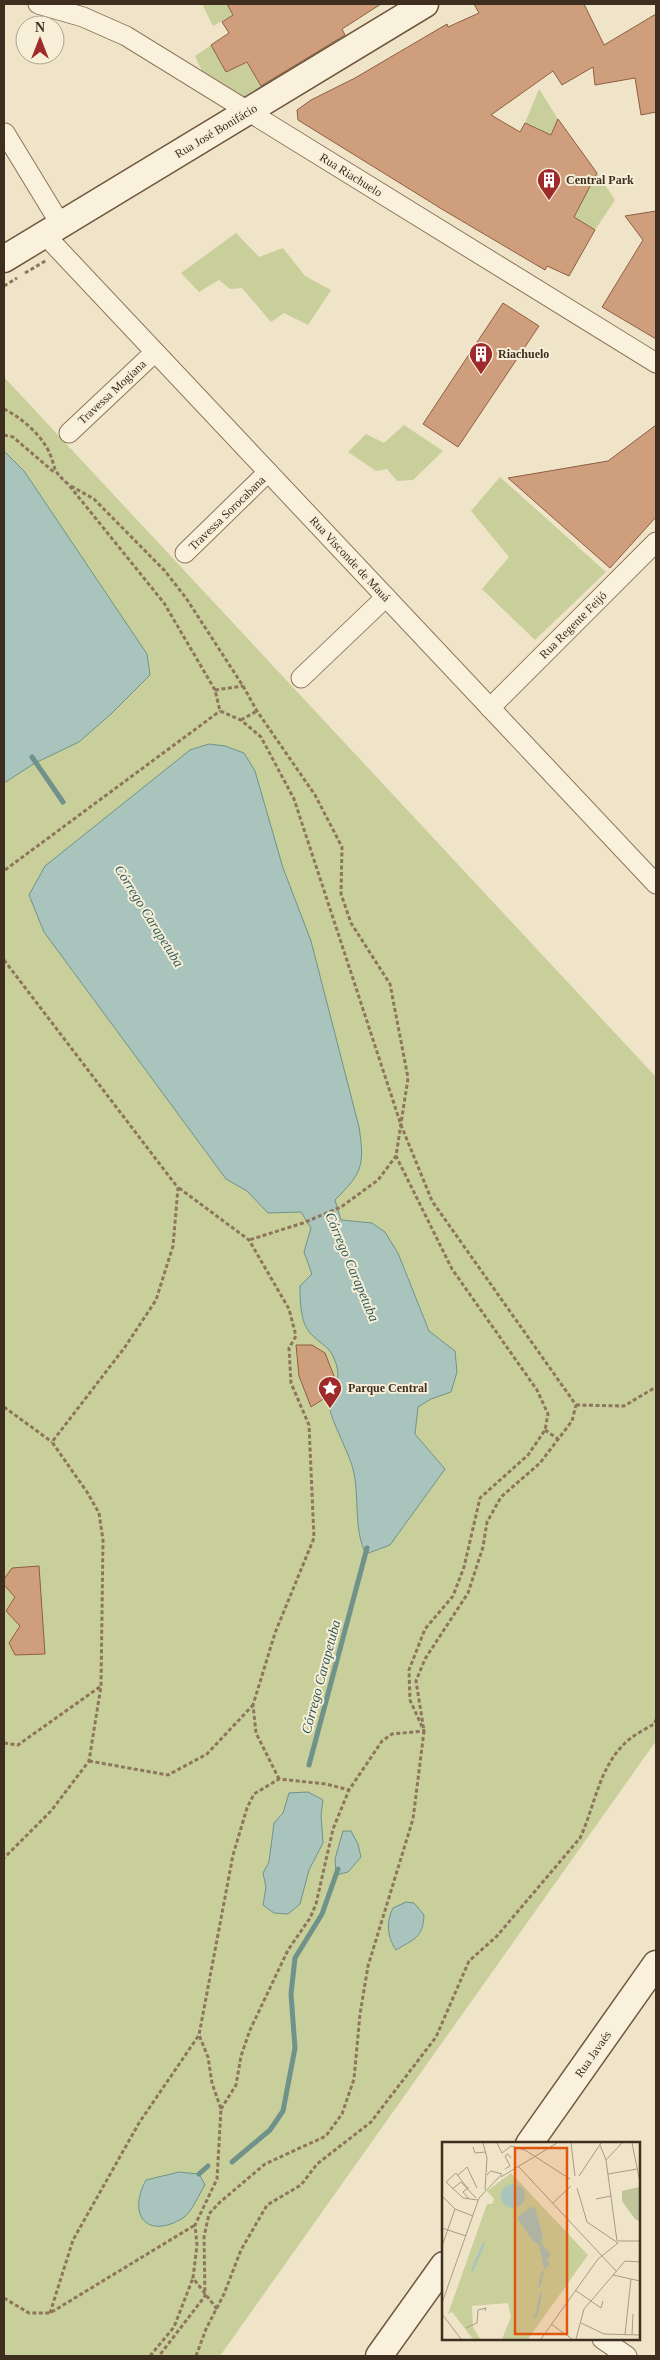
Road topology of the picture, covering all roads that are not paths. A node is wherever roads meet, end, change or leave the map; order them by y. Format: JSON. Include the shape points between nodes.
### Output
{"nodes":[{"id":1,"x":38,"y":4,"type":"edge"},
{"id":2,"x":425,"y":4,"type":"edge"},
{"id":3,"x":247,"y":112,"type":"junction"},
{"id":4,"x":5,"y":133,"type":"edge"},
{"id":5,"x":55,"y":237,"type":"junction"},
{"id":6,"x":5,"y":259,"type":"edge"},
{"id":7,"x":155,"y":352,"type":"junction"},
{"id":8,"x":656,"y":363,"type":"edge"},
{"id":9,"x":69,"y":433,"type":"dead end"},
{"id":10,"x":268,"y":472,"type":"junction"},
{"id":11,"x":656,"y":542,"type":"edge"},
{"id":12,"x":185,"y":553,"type":"dead end"},
{"id":13,"x":386,"y":597,"type":"junction"},
{"id":14,"x":301,"y":678,"type":"dead end"},
{"id":15,"x":490,"y":708,"type":"junction"},
{"id":16,"x":656,"y":884,"type":"edge"},
{"id":17,"x":656,"y":1964,"type":"edge"},
{"id":18,"x":530,"y":2142,"type":"edge"},
{"id":19,"x":442,"y":2268,"type":"edge"},
{"id":20,"x":603,"y":2340,"type":"edge"},
{"id":21,"x":379,"y":2356,"type":"edge"},
{"id":22,"x":627,"y":2356,"type":"edge"}],
"edges":[{"from":1,"to":3,"type":"street","name":"Rua Riachuelo","via":[[83,17],[126,36]]},
{"from":2,"to":3,"type":"street","name":"Rua José Bonifácio"},
{"from":3,"to":5,"type":"street","name":"Rua José Bonifácio"},
{"from":3,"to":8,"type":"street","name":"Rua Riachuelo"},
{"from":4,"to":5,"type":"street","name":"Rua Visconde de Mauá"},
{"from":5,"to":6,"type":"street","name":"Rua José Bonifácio"},
{"from":5,"to":7,"type":"street","name":"Rua Visconde de Mauá"},
{"from":7,"to":9,"type":"street","name":"Travessa Mogiana"},
{"from":7,"to":10,"type":"street","name":"Rua Visconde de Mauá"},
{"from":10,"to":12,"type":"street","name":"Travessa Sorocabana"},
{"from":10,"to":13,"type":"street","name":"Rua Visconde de Mauá"},
{"from":11,"to":15,"type":"street","name":"Rua Regente Feijó"},
{"from":13,"to":14,"type":"street"},
{"from":13,"to":15,"type":"street","name":"Rua Visconde de Mauá"},
{"from":15,"to":16,"type":"street","name":"Rua Visconde de Mauá"},
{"from":17,"to":18,"type":"street","name":"Rua Javaés"},
{"from":19,"to":21,"type":"street"},
{"from":20,"to":22,"type":"street"}]}
